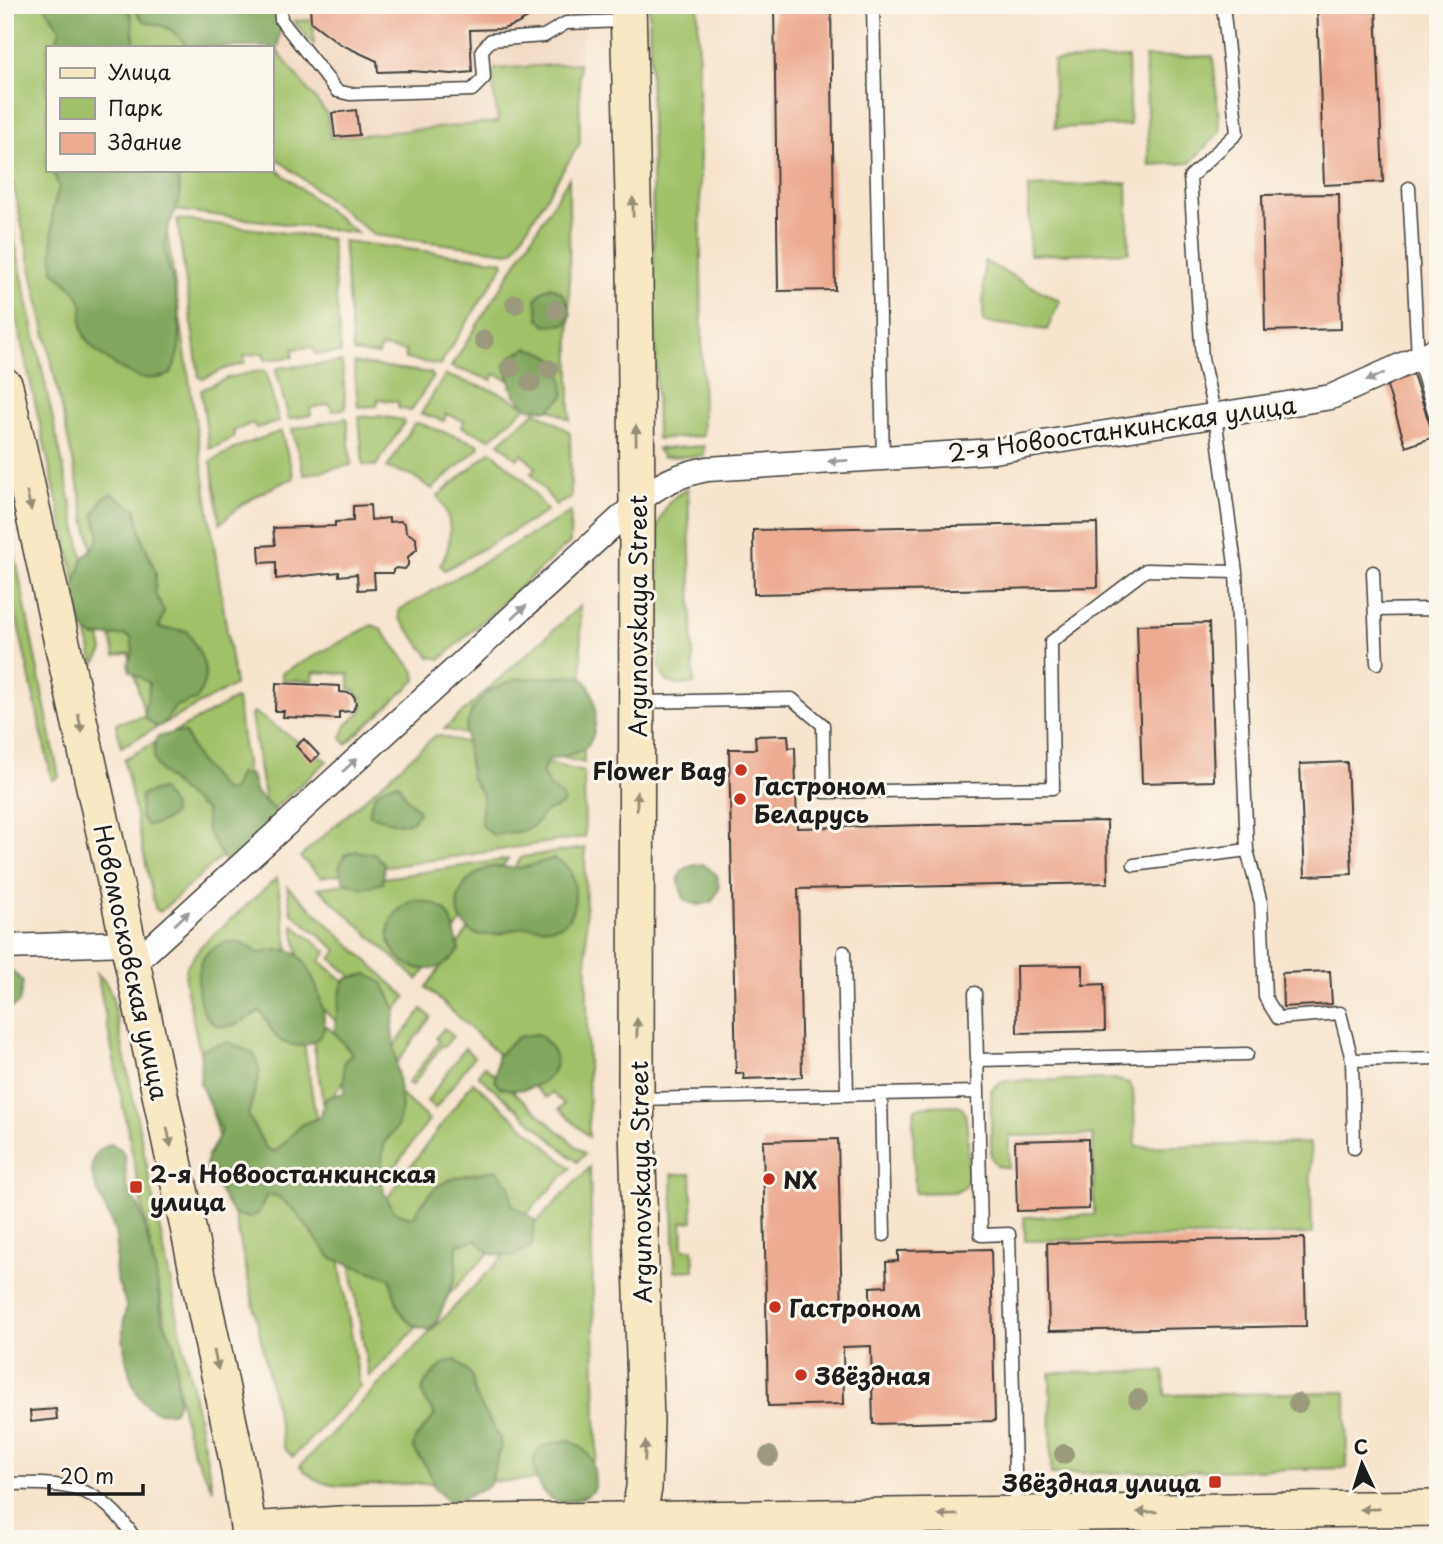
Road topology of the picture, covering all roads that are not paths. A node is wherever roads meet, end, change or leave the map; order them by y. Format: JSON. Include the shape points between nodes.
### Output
{"nodes":[{"id":1,"x":280,"y":5,"type":"edge"},
{"id":2,"x":873,"y":5,"type":"edge"},
{"id":3,"x":1223,"y":5,"type":"edge"},
{"id":4,"x":628,"y":13,"type":"edge"},
{"id":5,"x":1409,"y":188,"type":"dead end"},
{"id":6,"x":1428,"y":354,"type":"edge"},
{"id":7,"x":7,"y":406,"type":"edge"},
{"id":8,"x":1215,"y":416,"type":"junction"},
{"id":9,"x":1438,"y":425,"type":"edge"},
{"id":10,"x":883,"y":458,"type":"junction"},
{"id":11,"x":637,"y":503,"type":"junction"},
{"id":12,"x":1236,"y":572,"type":"junction"},
{"id":13,"x":1373,"y":572,"type":"dead end"},
{"id":14,"x":1374,"y":610,"type":"junction"},
{"id":15,"x":1438,"y":612,"type":"edge"},
{"id":16,"x":1377,"y":663,"type":"dead end"},
{"id":17,"x":637,"y":702,"type":"junction"},
{"id":18,"x":1247,"y":850,"type":"junction"},
{"id":19,"x":1134,"y":865,"type":"dead end"},
{"id":20,"x":5,"y":947,"type":"edge"},
{"id":21,"x":844,"y":952,"type":"dead end"},
{"id":22,"x":130,"y":954,"type":"junction"},
{"id":23,"x":975,"y":993,"type":"dead end"},
{"id":24,"x":1247,"y":1054,"type":"dead end"},
{"id":25,"x":1438,"y":1058,"type":"edge"},
{"id":26,"x":977,"y":1060,"type":"junction"},
{"id":27,"x":1352,"y":1060,"type":"junction"},
{"id":28,"x":978,"y":1092,"type":"junction"},
{"id":29,"x":881,"y":1094,"type":"junction"},
{"id":30,"x":847,"y":1095,"type":"junction"},
{"id":31,"x":636,"y":1099,"type":"junction"},
{"id":32,"x":1354,"y":1148,"type":"dead end"},
{"id":33,"x":884,"y":1235,"type":"dead end"},
{"id":34,"x":5,"y":1484,"type":"edge"},
{"id":35,"x":1438,"y":1508,"type":"edge"},
{"id":36,"x":1016,"y":1514,"type":"junction"},
{"id":37,"x":506,"y":1523,"type":"junction"},
{"id":38,"x":637,"y":1529,"type":"edge"},
{"id":39,"x":249,"y":1534,"type":"edge"},
{"id":40,"x":135,"y":1539,"type":"edge"},
{"id":41,"x":541,"y":1539,"type":"edge"}],
"edges":[{"from":1,"to":4,"type":"lane","via":[[281,20],[337,91],[350,94],[472,90],[484,78],[482,50],[491,40],[544,36],[566,23]]},
{"from":2,"to":10,"type":"lane"},
{"from":3,"to":8,"type":"lane","via":[[1237,133],[1190,177],[1202,359]]},
{"from":11,"to":4,"type":"main road","name":"Argunovskaya Street","one_way":true},
{"from":5,"to":6,"type":"lane"},
{"from":6,"to":8,"type":"street","name":"2-я Новоостанкинская улица","one_way":true,"via":[[1332,397]]},
{"from":6,"to":9,"type":"lane"},
{"from":7,"to":22,"type":"main road","name":"Новомосковская улица","one_way":true},
{"from":8,"to":10,"type":"street","name":"2-я Новоостанкинская улица","via":[[994,451]]},
{"from":8,"to":12,"type":"lane"},
{"from":10,"to":11,"type":"street","name":"2-я Новоостанкинская улица","one_way":true,"via":[[708,468],[680,474]]},
{"from":11,"to":17,"type":"main road","name":"Argunovskaya Street"},
{"from":22,"to":11,"type":"street","name":"2-я Новоостанкинская улица","one_way":true},
{"from":12,"to":17,"type":"lane","via":[[1146,570],[1051,642],[1053,788],[824,792],[823,725],[792,699]]},
{"from":12,"to":18,"type":"lane"},
{"from":13,"to":14,"type":"lane"},
{"from":14,"to":15,"type":"lane","via":[[1431,608]]},
{"from":14,"to":16,"type":"lane"},
{"from":31,"to":17,"type":"main road","name":"Argunovskaya Street","one_way":true},
{"from":18,"to":19,"type":"lane"},
{"from":18,"to":27,"type":"lane","via":[[1261,903],[1265,997],[1278,1018],[1340,1013]]},
{"from":20,"to":22,"type":"street"},
{"from":21,"to":30,"type":"lane"},
{"from":22,"to":39,"type":"main road","name":"Новомосковская улица","one_way":true},
{"from":23,"to":26,"type":"lane"},
{"from":24,"to":26,"type":"lane"},
{"from":25,"to":27,"type":"lane"},
{"from":26,"to":28,"type":"lane"},
{"from":27,"to":32,"type":"lane"},
{"from":28,"to":29,"type":"lane"},
{"from":28,"to":36,"type":"lane","via":[[981,1235],[1009,1234]]},
{"from":29,"to":30,"type":"lane"},
{"from":29,"to":33,"type":"lane"},
{"from":30,"to":31,"type":"lane"},
{"from":38,"to":31,"type":"main road","name":"Argunovskaya Street","one_way":true,"via":[[644,1488],[646,1422]]},
{"from":34,"to":40,"type":"lane","via":[[51,1483],[86,1490],[124,1521]]},
{"from":35,"to":36,"type":"main road","one_way":true},
{"from":36,"to":38,"type":"main road","one_way":true},
{"from":37,"to":38,"type":"main road"},
{"from":37,"to":39,"type":"main road","via":[[340,1524]]},
{"from":37,"to":41,"type":"main road"}]}
